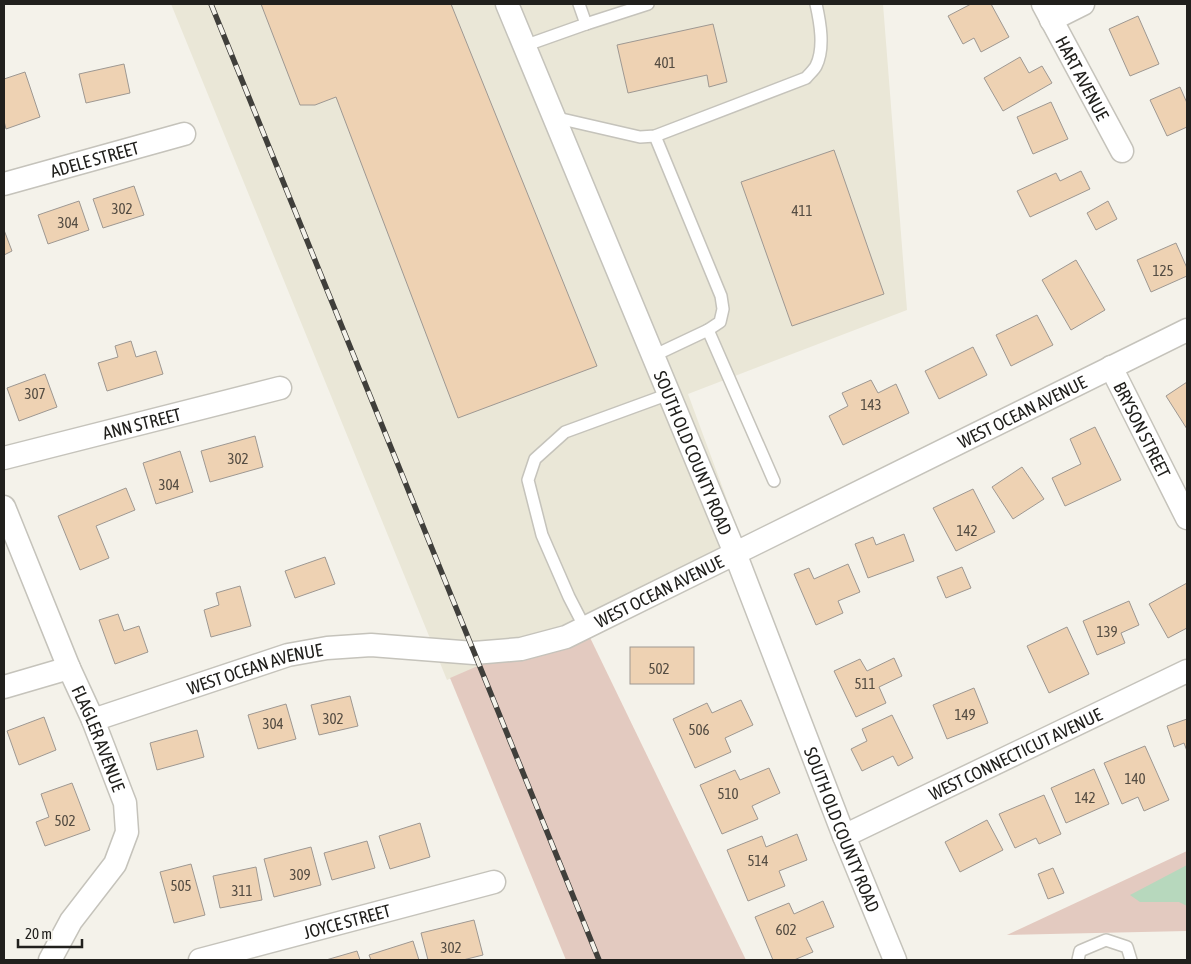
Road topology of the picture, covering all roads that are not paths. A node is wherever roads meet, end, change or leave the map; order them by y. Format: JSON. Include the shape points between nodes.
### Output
{"nodes":[{"id":1,"x":507,"y":4,"type":"edge"},
{"id":2,"x":579,"y":4,"type":"edge"},
{"id":3,"x":648,"y":4,"type":"edge"},
{"id":4,"x":816,"y":4,"type":"edge"},
{"id":5,"x":1083,"y":4,"type":"edge"},
{"id":6,"x":1047,"y":12,"type":"edge"},
{"id":7,"x":586,"y":24,"type":"junction"},
{"id":8,"x":524,"y":46,"type":"junction"},
{"id":9,"x":553,"y":117,"type":"junction"},
{"id":10,"x":184,"y":134,"type":"dead end"},
{"id":11,"x":655,"y":136,"type":"junction"},
{"id":12,"x":1122,"y":151,"type":"dead end"},
{"id":13,"x":4,"y":184,"type":"edge"},
{"id":14,"x":708,"y":330,"type":"junction"},
{"id":15,"x":1187,"y":330,"type":"edge"},
{"id":16,"x":653,"y":356,"type":"junction"},
{"id":17,"x":1111,"y":367,"type":"junction"},
{"id":18,"x":280,"y":388,"type":"dead end"},
{"id":19,"x":669,"y":394,"type":"junction"},
{"id":20,"x":4,"y":458,"type":"edge"},
{"id":21,"x":774,"y":481,"type":"dead end"},
{"id":22,"x":4,"y":507,"type":"edge"},
{"id":23,"x":1187,"y":518,"type":"edge"},
{"id":24,"x":735,"y":553,"type":"junction"},
{"id":25,"x":585,"y":628,"type":"junction"},
{"id":26,"x":69,"y":668,"type":"junction"},
{"id":27,"x":1187,"y":672,"type":"edge"},
{"id":28,"x":4,"y":687,"type":"edge"},
{"id":29,"x":93,"y":720,"type":"junction"},
{"id":30,"x":844,"y":836,"type":"junction"},
{"id":31,"x":494,"y":882,"type":"dead end"},
{"id":32,"x":50,"y":960,"type":"edge"},
{"id":33,"x":200,"y":960,"type":"edge"},
{"id":34,"x":895,"y":960,"type":"edge"},
{"id":35,"x":1078,"y":960,"type":"edge"},
{"id":36,"x":1131,"y":960,"type":"edge"}],
"edges":[{"from":1,"to":8,"type":"street","name":"SOUTH OLD COUNTY ROAD"},
{"from":2,"to":7,"type":"lane"},
{"from":3,"to":7,"type":"lane"},
{"from":4,"to":11,"type":"lane","via":[[820,50],[816,66],[806,78]]},
{"from":5,"to":6,"type":"street"},
{"from":6,"to":12,"type":"street","name":"HART AVENUE"},
{"from":7,"to":8,"type":"lane"},
{"from":8,"to":9,"type":"street","name":"SOUTH OLD COUNTY ROAD"},
{"from":9,"to":11,"type":"lane","via":[[640,137]]},
{"from":9,"to":16,"type":"street","name":"SOUTH OLD COUNTY ROAD"},
{"from":10,"to":13,"type":"street","name":"ADELE STREET"},
{"from":11,"to":14,"type":"lane","via":[[721,296],[724,309],[720,322]]},
{"from":14,"to":16,"type":"lane"},
{"from":14,"to":21,"type":"lane"},
{"from":15,"to":17,"type":"street","name":"WEST OCEAN AVENUE"},
{"from":16,"to":19,"type":"street","name":"SOUTH OLD COUNTY ROAD"},
{"from":17,"to":23,"type":"street","name":"BRYSON STREET"},
{"from":17,"to":24,"type":"street","name":"WEST OCEAN AVENUE"},
{"from":18,"to":20,"type":"street","name":"ANN STREET"},
{"from":19,"to":24,"type":"street","name":"SOUTH OLD COUNTY ROAD"},
{"from":19,"to":25,"type":"lane","via":[[565,432],[535,459],[528,480],[542,535]]},
{"from":22,"to":26,"type":"street","name":"FLAGLER AVENUE"},
{"from":24,"to":25,"type":"street","name":"WEST OCEAN AVENUE"},
{"from":24,"to":30,"type":"street","name":"SOUTH OLD COUNTY ROAD"},
{"from":25,"to":29,"type":"street","name":"WEST OCEAN AVENUE","via":[[566,637],[521,649],[474,653],[371,645],[327,648],[288,656]]},
{"from":26,"to":28,"type":"street"},
{"from":26,"to":29,"type":"street","name":"FLAGLER AVENUE"},
{"from":27,"to":30,"type":"street","name":"WEST CONNECTICUT AVENUE"},
{"from":29,"to":32,"type":"street","name":"FLAGLER AVENUE","via":[[125,804],[127,832],[115,864],[71,921]]},
{"from":30,"to":34,"type":"street","name":"SOUTH OLD COUNTY ROAD"},
{"from":31,"to":33,"type":"street","name":"JOYCE STREET"},
{"from":35,"to":36,"type":"lane","via":[[1080,951],[1106,940],[1127,947]]}]}
